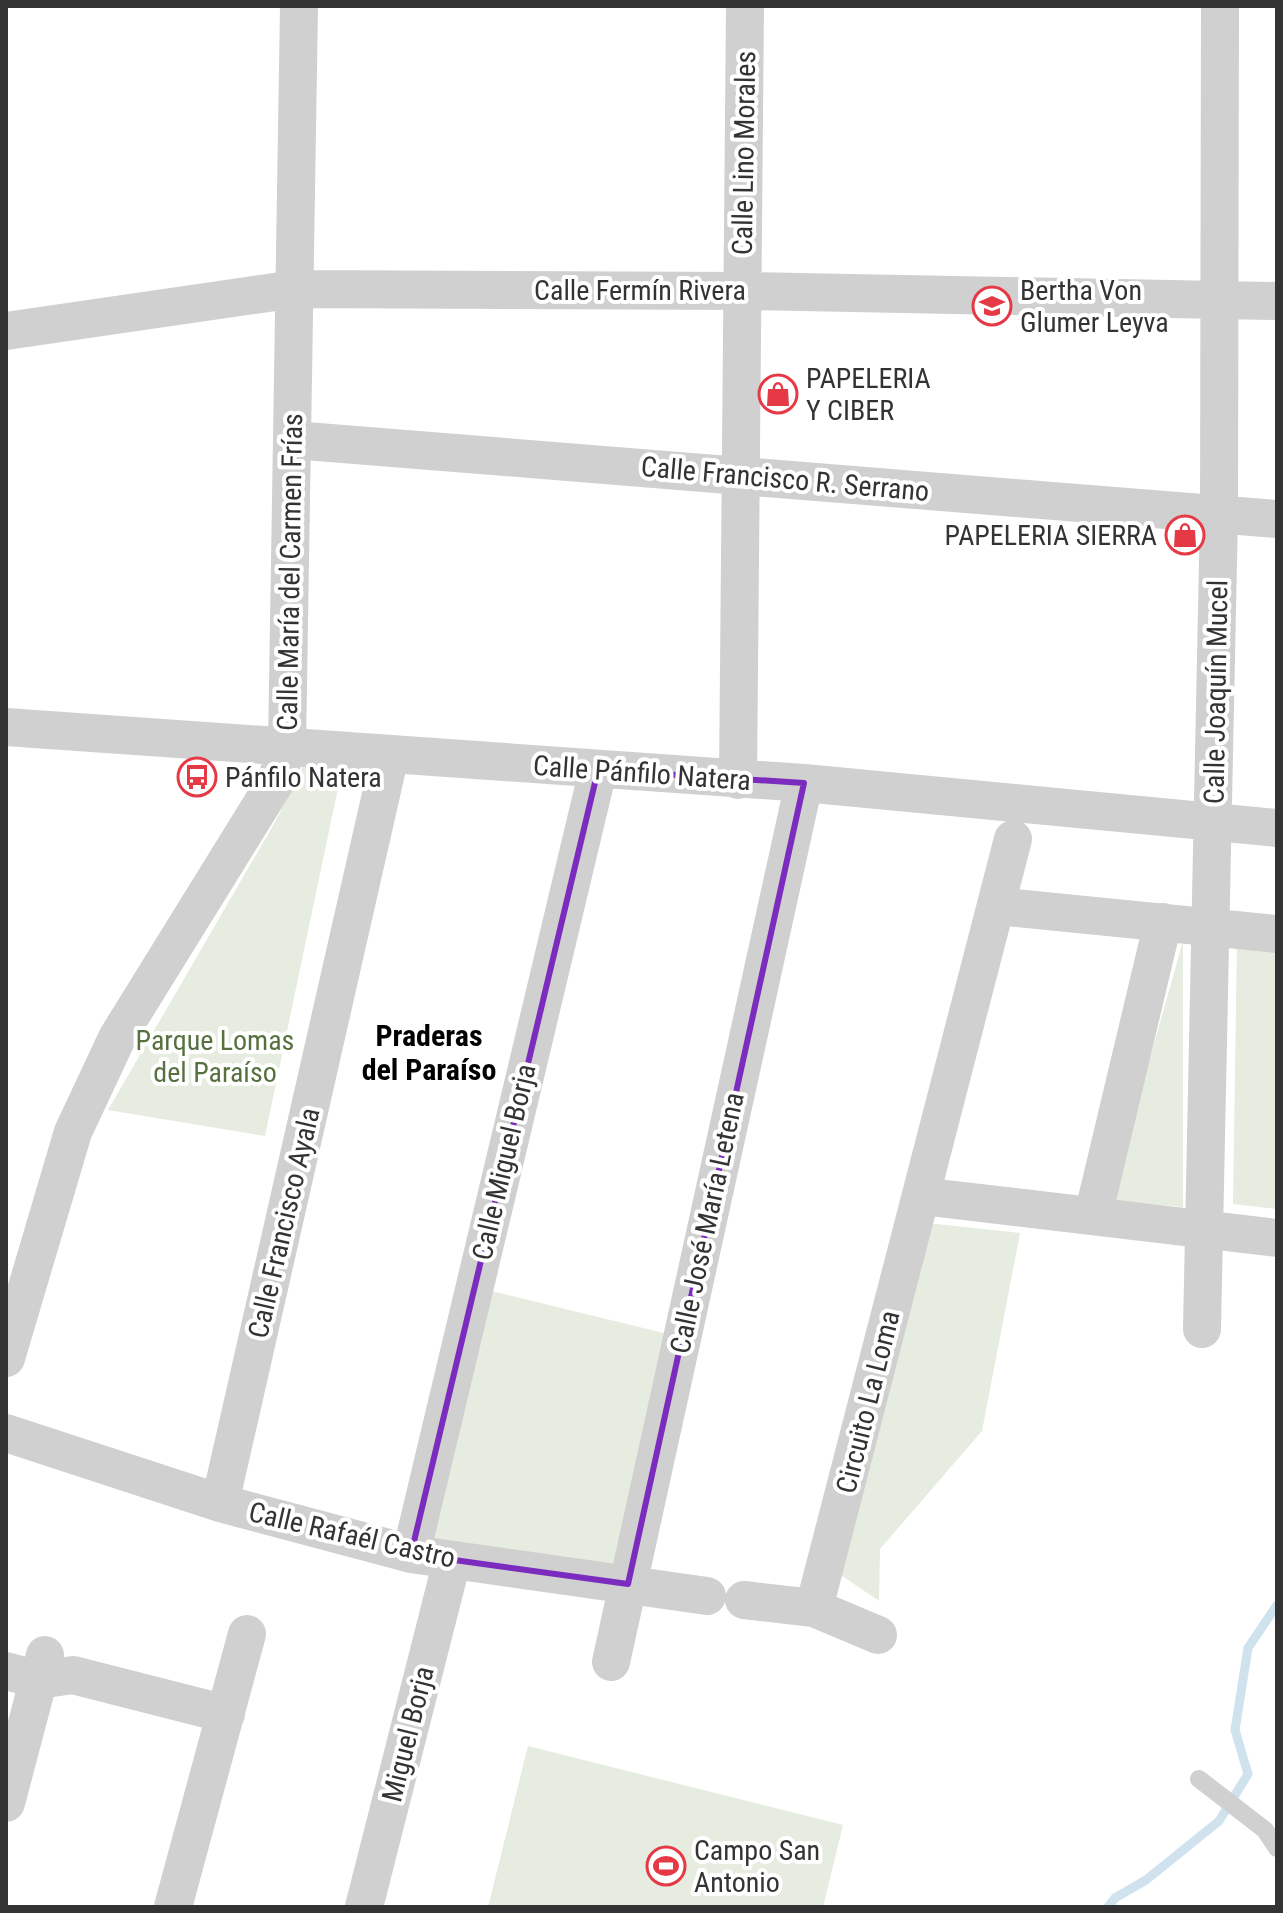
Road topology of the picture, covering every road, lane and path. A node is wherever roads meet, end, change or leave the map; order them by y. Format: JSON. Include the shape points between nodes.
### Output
{"nodes":[{"id":1,"x":299,"y":6,"type":"edge"},
{"id":2,"x":745,"y":6,"type":"edge"},
{"id":3,"x":1220,"y":6,"type":"edge"},
{"id":4,"x":295,"y":289,"type":"junction"},
{"id":5,"x":743,"y":291,"type":"junction"},
{"id":6,"x":1277,"y":301,"type":"edge"},
{"id":7,"x":1219,"y":302,"type":"junction"},
{"id":8,"x":6,"y":331,"type":"edge"},
{"id":9,"x":293,"y":440,"type":"junction"},
{"id":10,"x":741,"y":476,"type":"junction"},
{"id":11,"x":1219,"y":514,"type":"junction"},
{"id":12,"x":1277,"y":519,"type":"edge"},
{"id":13,"x":6,"y":727,"type":"edge"},
{"id":14,"x":287,"y":747,"type":"junction"},
{"id":15,"x":390,"y":755,"type":"junction"},
{"id":16,"x":598,"y":770,"type":"junction"},
{"id":17,"x":738,"y":780,"type":"junction"},
{"id":18,"x":804,"y":783,"type":"junction"},
{"id":19,"x":1213,"y":821,"type":"junction"},
{"id":20,"x":1277,"y":828,"type":"edge"},
{"id":21,"x":1013,"y":839,"type":"dead end"},
{"id":22,"x":996,"y":906,"type":"junction"},
{"id":23,"x":1163,"y":922,"type":"junction"},
{"id":24,"x":1211,"y":927,"type":"junction"},
{"id":25,"x":1277,"y":934,"type":"edge"},
{"id":26,"x":921,"y":1196,"type":"junction"},
{"id":27,"x":1093,"y":1216,"type":"junction"},
{"id":28,"x":1205,"y":1229,"type":"junction"},
{"id":29,"x":1277,"y":1238,"type":"edge"},
{"id":30,"x":1202,"y":1329,"type":"dead end"},
{"id":31,"x":6,"y":1358,"type":"edge"},
{"id":32,"x":6,"y":1433,"type":"edge"},
{"id":33,"x":220,"y":1503,"type":"junction"},
{"id":34,"x":411,"y":1554,"type":"junction"},
{"id":35,"x":452,"y":1561,"type":"junction"},
{"id":36,"x":628,"y":1584,"type":"junction"},
{"id":37,"x":814,"y":1608,"type":"junction"},
{"id":38,"x":247,"y":1634,"type":"dead end"},
{"id":39,"x":878,"y":1635,"type":"dead end"},
{"id":40,"x":6,"y":1644,"type":"edge"},
{"id":41,"x":611,"y":1662,"type":"dead end"},
{"id":42,"x":41,"y":1670,"type":"edge"},
{"id":43,"x":226,"y":1714,"type":"junction"},
{"id":44,"x":1199,"y":1779,"type":"dead end"},
{"id":45,"x":6,"y":1803,"type":"edge"},
{"id":46,"x":1277,"y":1848,"type":"edge"},
{"id":47,"x":173,"y":1907,"type":"edge"},
{"id":48,"x":364,"y":1907,"type":"edge"}],
"edges":[{"from":1,"to":4,"type":"street","name":"Calle María del Carmen Frías"},
{"from":2,"to":5,"type":"street","name":"Calle Lino Morales"},
{"from":3,"to":7,"type":"street","name":"Calle Joaquín Mucel"},
{"from":4,"to":5,"type":"street","name":"Calle Fermín Rivera"},
{"from":4,"to":8,"type":"street","name":"Calle Fermín Rivera"},
{"from":4,"to":9,"type":"street","name":"Calle María del Carmen Frías"},
{"from":5,"to":7,"type":"street","name":"Calle Fermín Rivera"},
{"from":5,"to":10,"type":"street","name":"Calle Lino Morales"},
{"from":6,"to":7,"type":"street","name":"Calle Fermín Rivera"},
{"from":7,"to":11,"type":"street","name":"Calle Joaquín Mucel"},
{"from":9,"to":10,"type":"street","name":"Calle Francisco R. Serrano"},
{"from":9,"to":14,"type":"street","name":"Calle María del Carmen Frías"},
{"from":10,"to":11,"type":"street","name":"Calle Francisco R. Serrano"},
{"from":10,"to":17,"type":"street","name":"Calle Lino Morales"},
{"from":11,"to":12,"type":"street","name":"Calle Francisco R. Serrano"},
{"from":11,"to":19,"type":"street","name":"Calle Joaquín Mucel"},
{"from":13,"to":14,"type":"street","name":"Calle Pánfilo Natera"},
{"from":14,"to":15,"type":"street","name":"Calle Pánfilo Natera"},
{"from":14,"to":31,"type":"street","name":"Calle María del Carmen Frías","via":[[276,781],[117,1038],[73,1132]]},
{"from":15,"to":16,"type":"street","name":"Calle Pánfilo Natera"},
{"from":15,"to":33,"type":"street","name":"Calle Francisco Ayala"},
{"from":16,"to":17,"type":"street","name":"Calle Pánfilo Natera"},
{"from":16,"to":34,"type":"street","name":"Calle Miguel Borja"},
{"from":17,"to":18,"type":"street","name":"Calle Pánfilo Natera"},
{"from":18,"to":19,"type":"street","name":"Calle Pánfilo Natera"},
{"from":18,"to":36,"type":"street","name":"Calle José María Letena"},
{"from":19,"to":20,"type":"street","name":"Calle Pánfilo Natera"},
{"from":19,"to":24,"type":"street","name":"Calle Joaquín Mucel"},
{"from":21,"to":22,"type":"street","name":"Circuito La Loma"},
{"from":22,"to":23,"type":"street"},
{"from":22,"to":26,"type":"street","name":"Circuito La Loma"},
{"from":23,"to":24,"type":"street"},
{"from":23,"to":27,"type":"street"},
{"from":24,"to":25,"type":"street"},
{"from":24,"to":28,"type":"street","name":"Calle Joaquín Mucel"},
{"from":26,"to":27,"type":"street"},
{"from":26,"to":37,"type":"street","name":"Circuito La Loma"},
{"from":27,"to":28,"type":"street"},
{"from":28,"to":29,"type":"street"},
{"from":28,"to":30,"type":"street","name":"Calle Joaquín Mucel"},
{"from":32,"to":33,"type":"street","name":"Calle Rafaél Castro"},
{"from":33,"to":34,"type":"street","name":"Calle Rafaél Castro"},
{"from":34,"to":35,"type":"street","name":"Calle Rafaél Castro"},
{"from":35,"to":36,"type":"street","name":"Calle Rafaél Castro"},
{"from":35,"to":48,"type":"street","name":"Miguel Borja"},
{"from":36,"to":37,"type":"street","name":"Calle Rafaél Castro"},
{"from":36,"to":41,"type":"street","name":"Calle José María Letena"},
{"from":37,"to":39,"type":"street","name":"Calle Rafaél Castro"},
{"from":38,"to":43,"type":"street"},
{"from":40,"to":42,"type":"street"},
{"from":42,"to":43,"type":"street"},
{"from":42,"to":45,"type":"street"},
{"from":43,"to":47,"type":"street"},
{"from":44,"to":46,"type":"lane","via":[[1265,1830]]}]}
